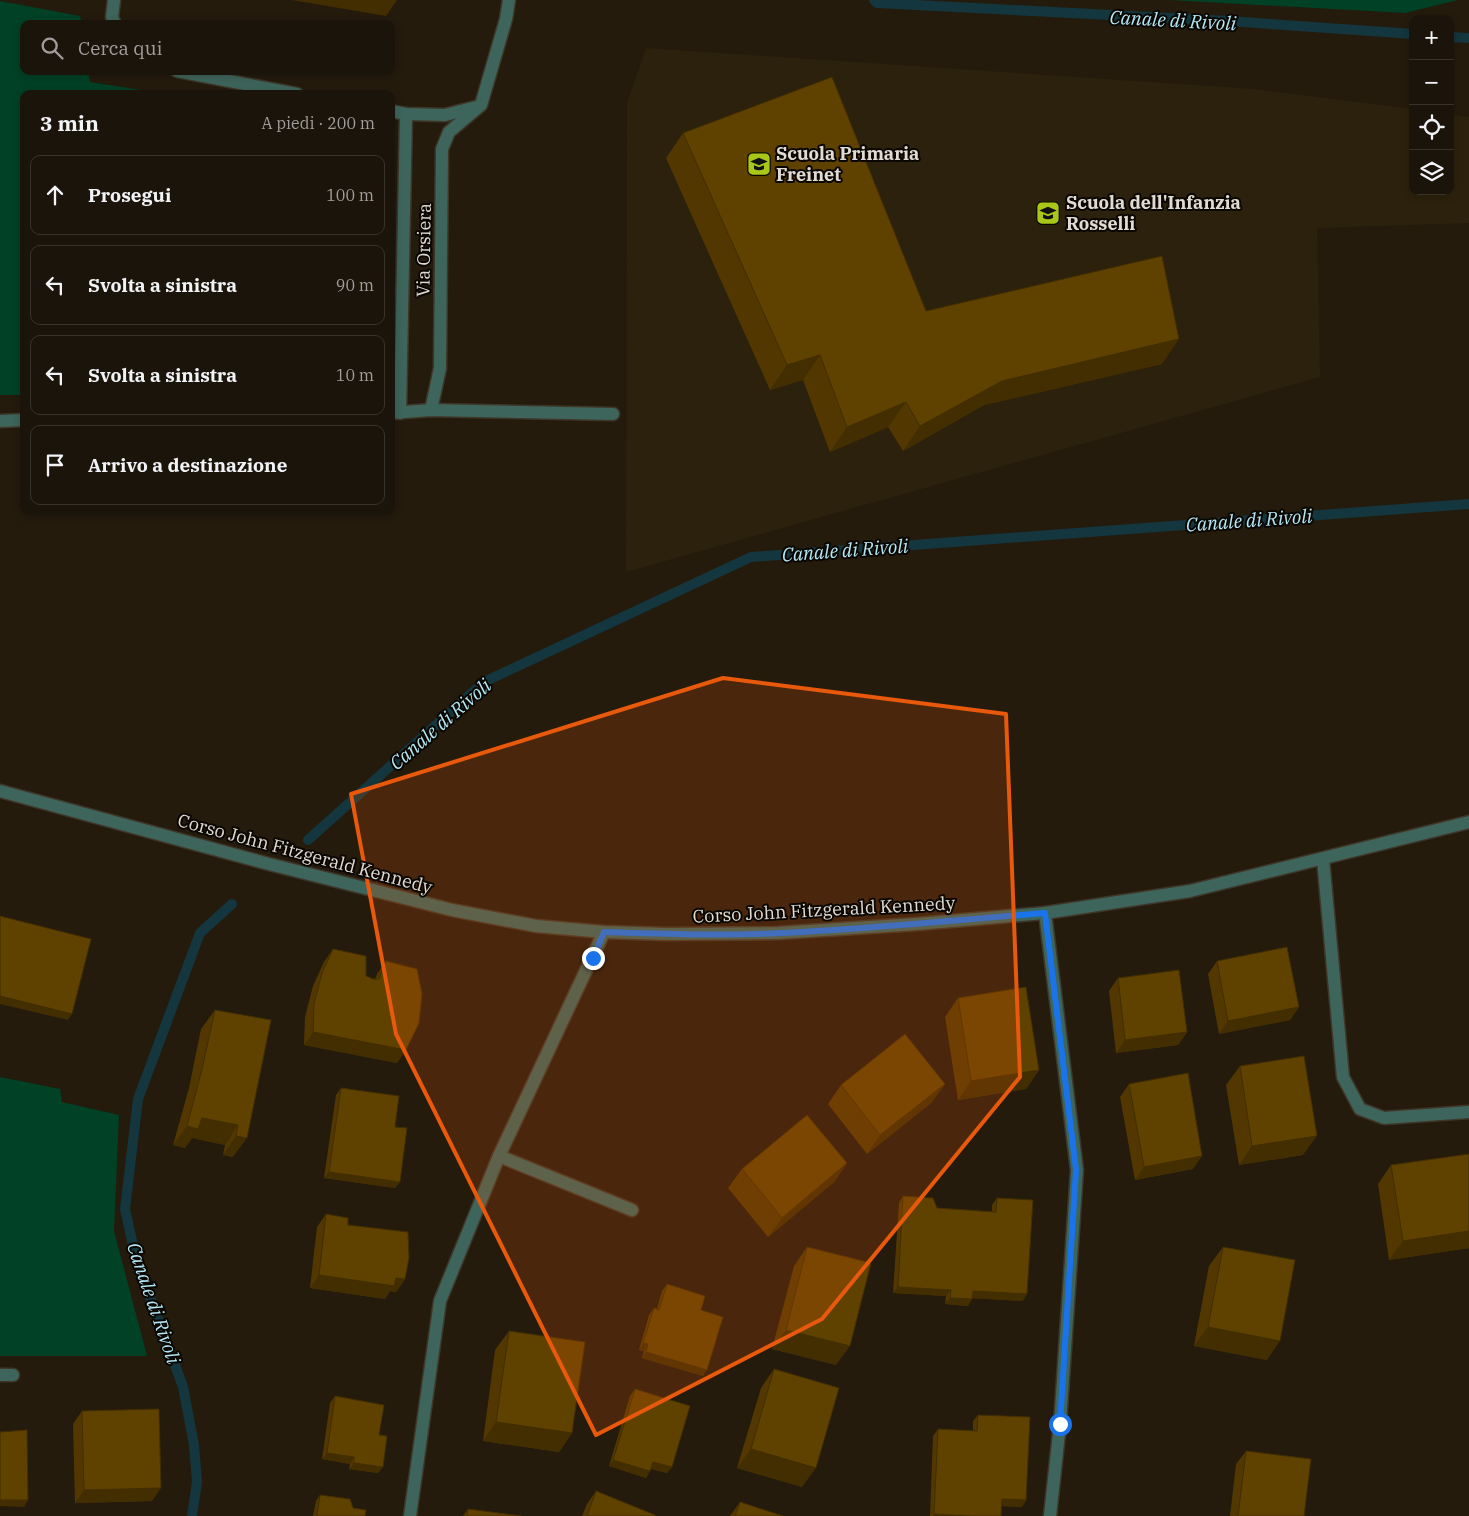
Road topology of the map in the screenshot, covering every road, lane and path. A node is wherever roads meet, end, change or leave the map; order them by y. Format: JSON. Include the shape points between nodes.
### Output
{"nodes":[{"id":1,"x":114,"y":0,"type":"edge"},
{"id":2,"x":509,"y":0,"type":"edge"},
{"id":3,"x":113,"y":20,"type":"edge"},
{"id":4,"x":198,"y":75,"type":"edge"},
{"id":5,"x":277,"y":90,"type":"edge"},
{"id":6,"x":481,"y":106,"type":"junction"},
{"id":7,"x":395,"y":112,"type":"edge"},
{"id":8,"x":406,"y":114,"type":"junction"},
{"id":9,"x":431,"y":410,"type":"junction"},
{"id":10,"x":396,"y":413,"type":"edge"},
{"id":11,"x":613,"y":414,"type":"dead end"},
{"id":12,"x":20,"y":420,"type":"edge"},
{"id":13,"x":0,"y":421,"type":"edge"},
{"id":14,"x":0,"y":791,"type":"edge"},
{"id":15,"x":1469,"y":822,"type":"edge"},
{"id":16,"x":1323,"y":858,"type":"junction"},
{"id":17,"x":1045,"y":913,"type":"junction"},
{"id":18,"x":604,"y":932,"type":"junction"},
{"id":19,"x":1469,"y":1112,"type":"edge"},
{"id":20,"x":499,"y":1156,"type":"junction"},
{"id":21,"x":632,"y":1210,"type":"dead end"},
{"id":22,"x":410,"y":1516,"type":"edge"},
{"id":23,"x":1050,"y":1516,"type":"edge"}],
"edges":[{"from":1,"to":3,"type":"street"},
{"from":2,"to":6,"type":"street"},
{"from":4,"to":5,"type":"street"},
{"from":6,"to":8,"type":"street","via":[[446,115]]},
{"from":6,"to":9,"type":"street","name":"Via Orsiera","via":[[449,132],[442,148],[440,368]]},
{"from":7,"to":8,"type":"street"},
{"from":8,"to":10,"type":"street","name":"Via Orsiera"},
{"from":9,"to":10,"type":"street","name":"Via Orsiera"},
{"from":9,"to":11,"type":"street","name":"Via Orsiera"},
{"from":12,"to":13,"type":"street"},
{"from":14,"to":18,"type":"street","name":"Corso John Fitzgerald Kennedy","via":[[452,910],[536,926]]},
{"from":15,"to":16,"type":"street","name":"Corso John Fitzgerald Kennedy"},
{"from":16,"to":17,"type":"street","name":"Corso John Fitzgerald Kennedy","via":[[1190,891]]},
{"from":16,"to":19,"type":"street","via":[[1343,1077],[1360,1110],[1384,1118]]},
{"from":17,"to":18,"type":"street","name":"Corso John Fitzgerald Kennedy","via":[[778,933]]},
{"from":17,"to":23,"type":"street","via":[[1076,1170],[1060,1424]]},
{"from":18,"to":20,"type":"street"},
{"from":20,"to":21,"type":"street"},
{"from":20,"to":22,"type":"street","via":[[440,1301]]}]}
